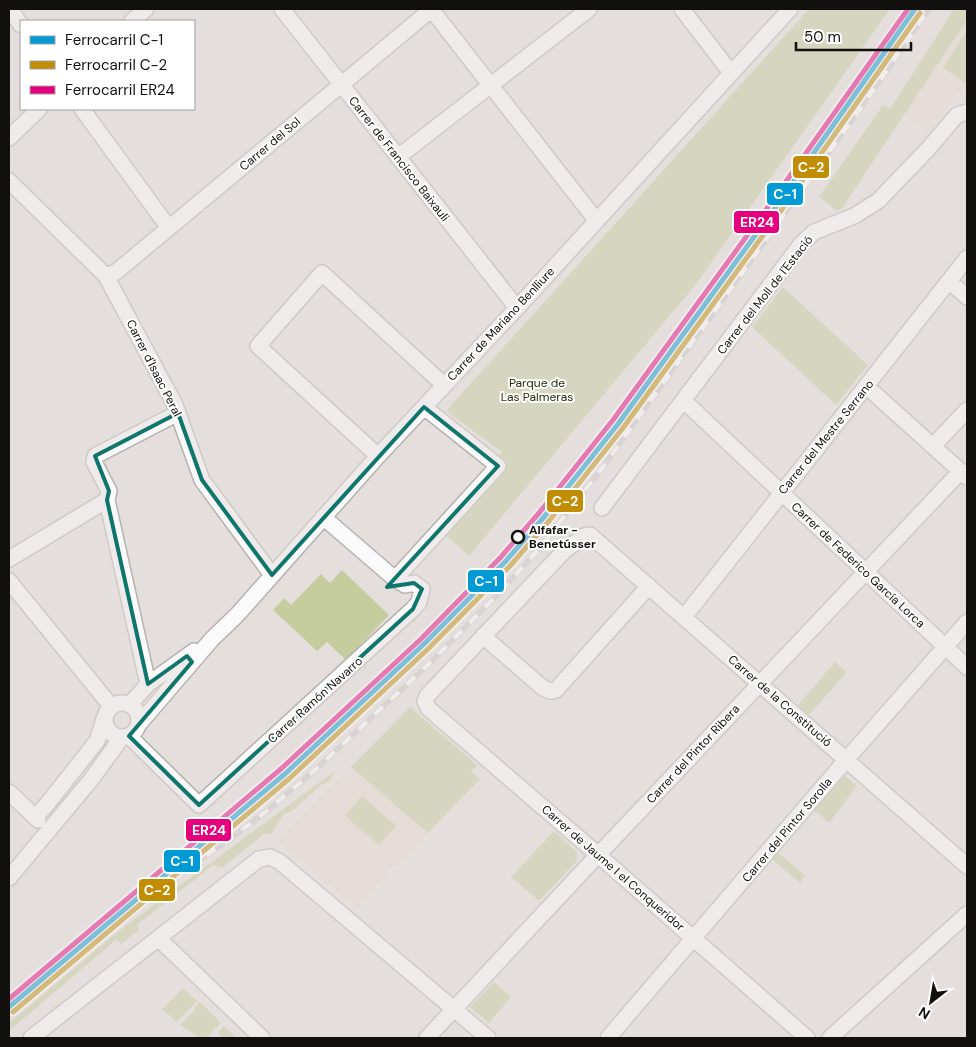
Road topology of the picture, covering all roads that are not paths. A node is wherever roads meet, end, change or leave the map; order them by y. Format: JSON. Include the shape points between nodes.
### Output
{"nodes":[{"id":1,"x":10,"y":9,"type":"edge"},
{"id":2,"x":282,"y":9,"type":"edge"},
{"id":3,"x":431,"y":9,"type":"edge"},
{"id":4,"x":590,"y":9,"type":"edge"},
{"id":5,"x":682,"y":9,"type":"edge"},
{"id":6,"x":790,"y":9,"type":"edge"},
{"id":7,"x":20,"y":24,"type":"edge"},
{"id":8,"x":731,"y":73,"type":"junction"},
{"id":9,"x":341,"y":84,"type":"junction"},
{"id":10,"x":490,"y":85,"type":"junction"},
{"id":11,"x":83,"y":110,"type":"edge"},
{"id":12,"x":34,"y":113,"type":"edge"},
{"id":13,"x":962,"y":113,"type":"edge"},
{"id":14,"x":9,"y":138,"type":"edge"},
{"id":15,"x":398,"y":157,"type":"junction"},
{"id":16,"x":9,"y":181,"type":"edge"},
{"id":17,"x":596,"y":220,"type":"junction"},
{"id":18,"x":169,"y":228,"type":"junction"},
{"id":19,"x":967,"y":258,"type":"edge"},
{"id":20,"x":106,"y":276,"type":"junction"},
{"id":21,"x":949,"y":281,"type":"junction"},
{"id":22,"x":967,"y":297,"type":"edge"},
{"id":23,"x":517,"y":308,"type":"junction"},
{"id":24,"x":444,"y":385,"type":"junction"},
{"id":25,"x":866,"y":386,"type":"junction"},
{"id":26,"x":684,"y":401,"type":"junction"},
{"id":27,"x":424,"y":407,"type":"junction"},
{"id":28,"x":967,"y":410,"type":"edge"},
{"id":29,"x":178,"y":413,"type":"junction"},
{"id":30,"x":933,"y":446,"type":"junction"},
{"id":31,"x":378,"y":456,"type":"junction"},
{"id":32,"x":964,"y":474,"type":"edge"},
{"id":33,"x":782,"y":492,"type":"junction"},
{"id":34,"x":107,"y":500,"type":"junction"},
{"id":35,"x":602,"y":508,"type":"dead end"},
{"id":36,"x":323,"y":517,"type":"junction"},
{"id":37,"x":9,"y":559,"type":"edge"},
{"id":38,"x":867,"y":572,"type":"junction"},
{"id":39,"x":272,"y":575,"type":"junction"},
{"id":40,"x":395,"y":579,"type":"junction"},
{"id":41,"x":9,"y":581,"type":"edge"},
{"id":42,"x":649,"y":586,"type":"junction"},
{"id":43,"x":684,"y":616,"type":"junction"},
{"id":44,"x":967,"y":622,"type":"edge"},
{"id":45,"x":483,"y":636,"type":"junction"},
{"id":46,"x":212,"y":639,"type":"junction"},
{"id":47,"x":946,"y":647,"type":"junction"},
{"id":48,"x":967,"y":667,"type":"edge"},
{"id":49,"x":148,"y":684,"type":"junction"},
{"id":50,"x":759,"y":684,"type":"junction"},
{"id":51,"x":130,"y":704,"type":"junction"},
{"id":52,"x":108,"y":713,"type":"junction"},
{"id":53,"x":130,"y":732,"type":"junction"},
{"id":54,"x":846,"y":760,"type":"junction"},
{"id":55,"x":9,"y":792,"type":"edge"},
{"id":56,"x":31,"y":813,"type":"junction"},
{"id":57,"x":50,"y":831,"type":"junction"},
{"id":58,"x":598,"y":855,"type":"junction"},
{"id":59,"x":967,"y":866,"type":"edge"},
{"id":60,"x":9,"y":878,"type":"edge"},
{"id":61,"x":967,"y":914,"type":"edge"},
{"id":62,"x":158,"y":938,"type":"junction"},
{"id":63,"x":694,"y":940,"type":"junction"},
{"id":64,"x":453,"y":1009,"type":"junction"},
{"id":65,"x":36,"y":1037,"type":"edge"},
{"id":66,"x":262,"y":1038,"type":"edge"},
{"id":67,"x":427,"y":1038,"type":"edge"},
{"id":68,"x":488,"y":1038,"type":"edge"},
{"id":69,"x":608,"y":1038,"type":"edge"},
{"id":70,"x":807,"y":1038,"type":"edge"},
{"id":71,"x":830,"y":1038,"type":"edge"}],
"edges":[{"from":1,"to":7,"type":"street"},
{"from":2,"to":9,"type":"street","name":"Carrer de Francisco Baixauli"},
{"from":3,"to":9,"type":"street","name":"Carrer del Sol"},
{"from":3,"to":10,"type":"street"},
{"from":4,"to":10,"type":"street"},
{"from":5,"to":8,"type":"street"},
{"from":6,"to":8,"type":"street","name":"Carrer de Mariano Benlliure"},
{"from":8,"to":17,"type":"street","name":"Carrer de Mariano Benlliure"},
{"from":9,"to":15,"type":"street","name":"Carrer de Francisco Baixauli"},
{"from":9,"to":18,"type":"street","name":"Carrer del Sol"},
{"from":10,"to":15,"type":"street"},
{"from":10,"to":17,"type":"street"},
{"from":11,"to":18,"type":"street"},
{"from":12,"to":14,"type":"street"},
{"from":13,"to":26,"type":"street","name":"Carrer del Moll de l'Estació","via":[[878,201],[854,216],[814,232],[800,244]]},
{"from":15,"to":23,"type":"street","name":"Carrer de Francisco Baixauli"},
{"from":16,"to":20,"type":"street","name":"Carrer d'Isaac Peral"},
{"from":17,"to":23,"type":"street","name":"Carrer de Mariano Benlliure"},
{"from":18,"to":20,"type":"street","name":"Carrer del Sol","via":[[116,272]]},
{"from":19,"to":21,"type":"street","name":"Carrer del Mestre Serrano"},
{"from":20,"to":29,"type":"street","name":"Carrer d'Isaac Peral"},
{"from":21,"to":22,"type":"street"},
{"from":21,"to":25,"type":"street","name":"Carrer del Mestre Serrano"},
{"from":23,"to":24,"type":"street","name":"Carrer de Mariano Benlliure"},
{"from":24,"to":27,"type":"street","name":"Carrer de Mariano Benlliure"},
{"from":24,"to":31,"type":"street","via":[[322,273],[258,346]]},
{"from":25,"to":30,"type":"street"},
{"from":25,"to":33,"type":"street","name":"Carrer del Mestre Serrano"},
{"from":26,"to":33,"type":"street","name":"Carrer de Federico García Lorca"},
{"from":26,"to":35,"type":"street","name":"Carrer del Moll de l'Estació"},
{"from":27,"to":31,"type":"street","name":"Carrer de Mariano Benlliure"},
{"from":27,"to":40,"type":"street","via":[[498,466]]},
{"from":28,"to":30,"type":"street"},
{"from":29,"to":34,"type":"street","via":[[95,456],[94,462],[108,491]]},
{"from":29,"to":39,"type":"street","name":"Carrer d'Isaac Peral","via":[[202,480]]},
{"from":30,"to":32,"type":"street"},
{"from":31,"to":36,"type":"street","name":"Carrer de Mariano Benlliure"},
{"from":32,"to":38,"type":"street","name":"Carrer del Pintor Ribera"},
{"from":33,"to":38,"type":"street","name":"Carrer de Federico García Lorca"},
{"from":33,"to":43,"type":"street","name":"Carrer del Mestre Serrano"},
{"from":34,"to":37,"type":"street"},
{"from":34,"to":49,"type":"street"},
{"from":36,"to":39,"type":"street","name":"Carrer de Mariano Benlliure"},
{"from":36,"to":40,"type":"street"},
{"from":38,"to":47,"type":"street","name":"Carrer de Federico García Lorca"},
{"from":38,"to":50,"type":"street","name":"Carrer del Pintor Ribera"},
{"from":39,"to":46,"type":"street","name":"Carrer de Mariano Benlliure"},
{"from":40,"to":53,"type":"street","name":"Carrer Ramón Navarro","via":[[405,585],[414,584],[422,590],[414,609],[199,805]]},
{"from":41,"to":52,"type":"street"},
{"from":42,"to":43,"type":"street","name":"Carrer de la Constitució"},
{"from":42,"to":45,"type":"street","name":"Carrer de la Constitució","via":[[590,535],[584,536],[564,552]]},
{"from":42,"to":45,"type":"street","via":[[556,690],[543,688]]},
{"from":43,"to":50,"type":"street","name":"Carrer de la Constitució"},
{"from":44,"to":47,"type":"street","name":"Carrer del Pintor Sorolla"},
{"from":45,"to":58,"type":"street","name":"Carrer de Jaume I el Conqueridor","via":[[427,696],[425,701],[429,709]]},
{"from":46,"to":49,"type":"street","name":"Carrer de Mariano Benlliure"},
{"from":46,"to":53,"type":"street","name":"Carrer de Mariano Benlliure"},
{"from":47,"to":48,"type":"street","name":"Carrer de Federico García Lorca"},
{"from":47,"to":54,"type":"street","name":"Carrer del Pintor Sorolla"},
{"from":49,"to":51,"type":"street","name":"Carrer de Mariano Benlliure"},
{"from":50,"to":54,"type":"street","name":"Carrer de la Constitució"},
{"from":50,"to":58,"type":"street","name":"Carrer del Pintor Ribera"},
{"from":51,"to":52,"type":"street","via":[[122,702]]},
{"from":51,"to":53,"type":"street","via":[[138,713]]},
{"from":52,"to":53,"type":"street","via":[[105,725],[112,734]]},
{"from":52,"to":56,"type":"street","via":[[97,741],[69,778],[44,808],[37,814]]},
{"from":53,"to":57,"type":"street","name":"Carrer de Mariano Benlliure"},
{"from":54,"to":59,"type":"street","name":"Carrer de la Constitució"},
{"from":54,"to":63,"type":"street","name":"Carrer del Pintor Sorolla"},
{"from":55,"to":56,"type":"street"},
{"from":56,"to":57,"type":"street"},
{"from":57,"to":60,"type":"street","name":"Carrer de Mariano Benlliure"},
{"from":58,"to":63,"type":"street","name":"Carrer de Jaume I el Conqueridor"},
{"from":58,"to":64,"type":"street","name":"Carrer del Pintor Ribera"},
{"from":61,"to":71,"type":"street"},
{"from":62,"to":64,"type":"street","via":[[260,859],[270,857],[280,862]]},
{"from":62,"to":65,"type":"street"},
{"from":62,"to":66,"type":"street"},
{"from":63,"to":69,"type":"street","name":"Carrer del Pintor Sorolla"},
{"from":63,"to":70,"type":"street","name":"Carrer de Jaume I el Conqueridor"},
{"from":64,"to":67,"type":"street","name":"Carrer del Pintor Ribera"},
{"from":64,"to":68,"type":"street"}]}
